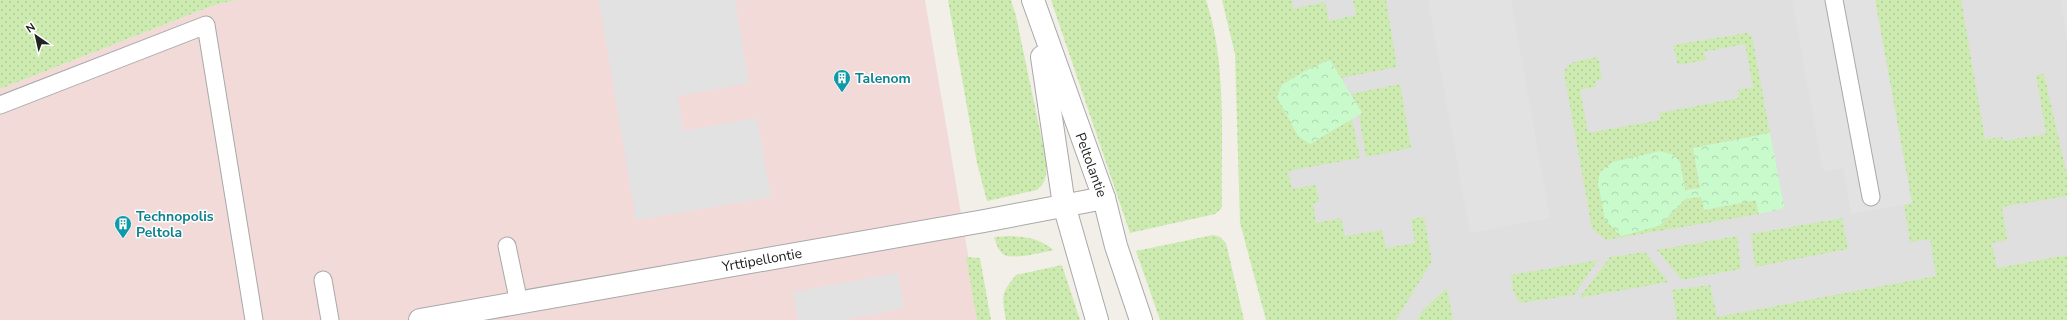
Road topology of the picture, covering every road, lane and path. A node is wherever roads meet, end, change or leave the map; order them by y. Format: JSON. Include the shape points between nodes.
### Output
{"nodes":[{"id":1,"x":1834,"y":0,"type":"edge"},
{"id":2,"x":1034,"y":6,"type":"edge"},
{"id":3,"x":0,"y":105,"type":"edge"},
{"id":4,"x":1870,"y":197,"type":"dead end"},
{"id":5,"x":1104,"y":198,"type":"junction"},
{"id":6,"x":1064,"y":205,"type":"junction"},
{"id":7,"x":507,"y":246,"type":"dead end"},
{"id":8,"x":322,"y":280,"type":"dead end"},
{"id":9,"x":519,"y":302,"type":"junction"},
{"id":10,"x":254,"y":320,"type":"edge"},
{"id":11,"x":330,"y":320,"type":"edge"},
{"id":12,"x":420,"y":320,"type":"edge"},
{"id":13,"x":1097,"y":320,"type":"edge"},
{"id":14,"x":1141,"y":320,"type":"edge"}],
"edges":[{"from":1,"to":4,"type":"lane"},
{"from":2,"to":5,"type":"street","name":"Peltolantie"},
{"from":2,"to":6,"type":"street","name":"Peltolantie"},
{"from":3,"to":10,"type":"lane","via":[[206,25]]},
{"from":5,"to":6,"type":"street","name":"Yrttipellontie"},
{"from":5,"to":14,"type":"street","name":"Peltolantie","via":[[1116,246]]},
{"from":6,"to":9,"type":"street","name":"Yrttipellontie"},
{"from":6,"to":13,"type":"street","name":"Peltolantie"},
{"from":7,"to":9,"type":"lane"},
{"from":8,"to":11,"type":"lane"},
{"from":9,"to":12,"type":"street","name":"Yrttipellontie"}]}
